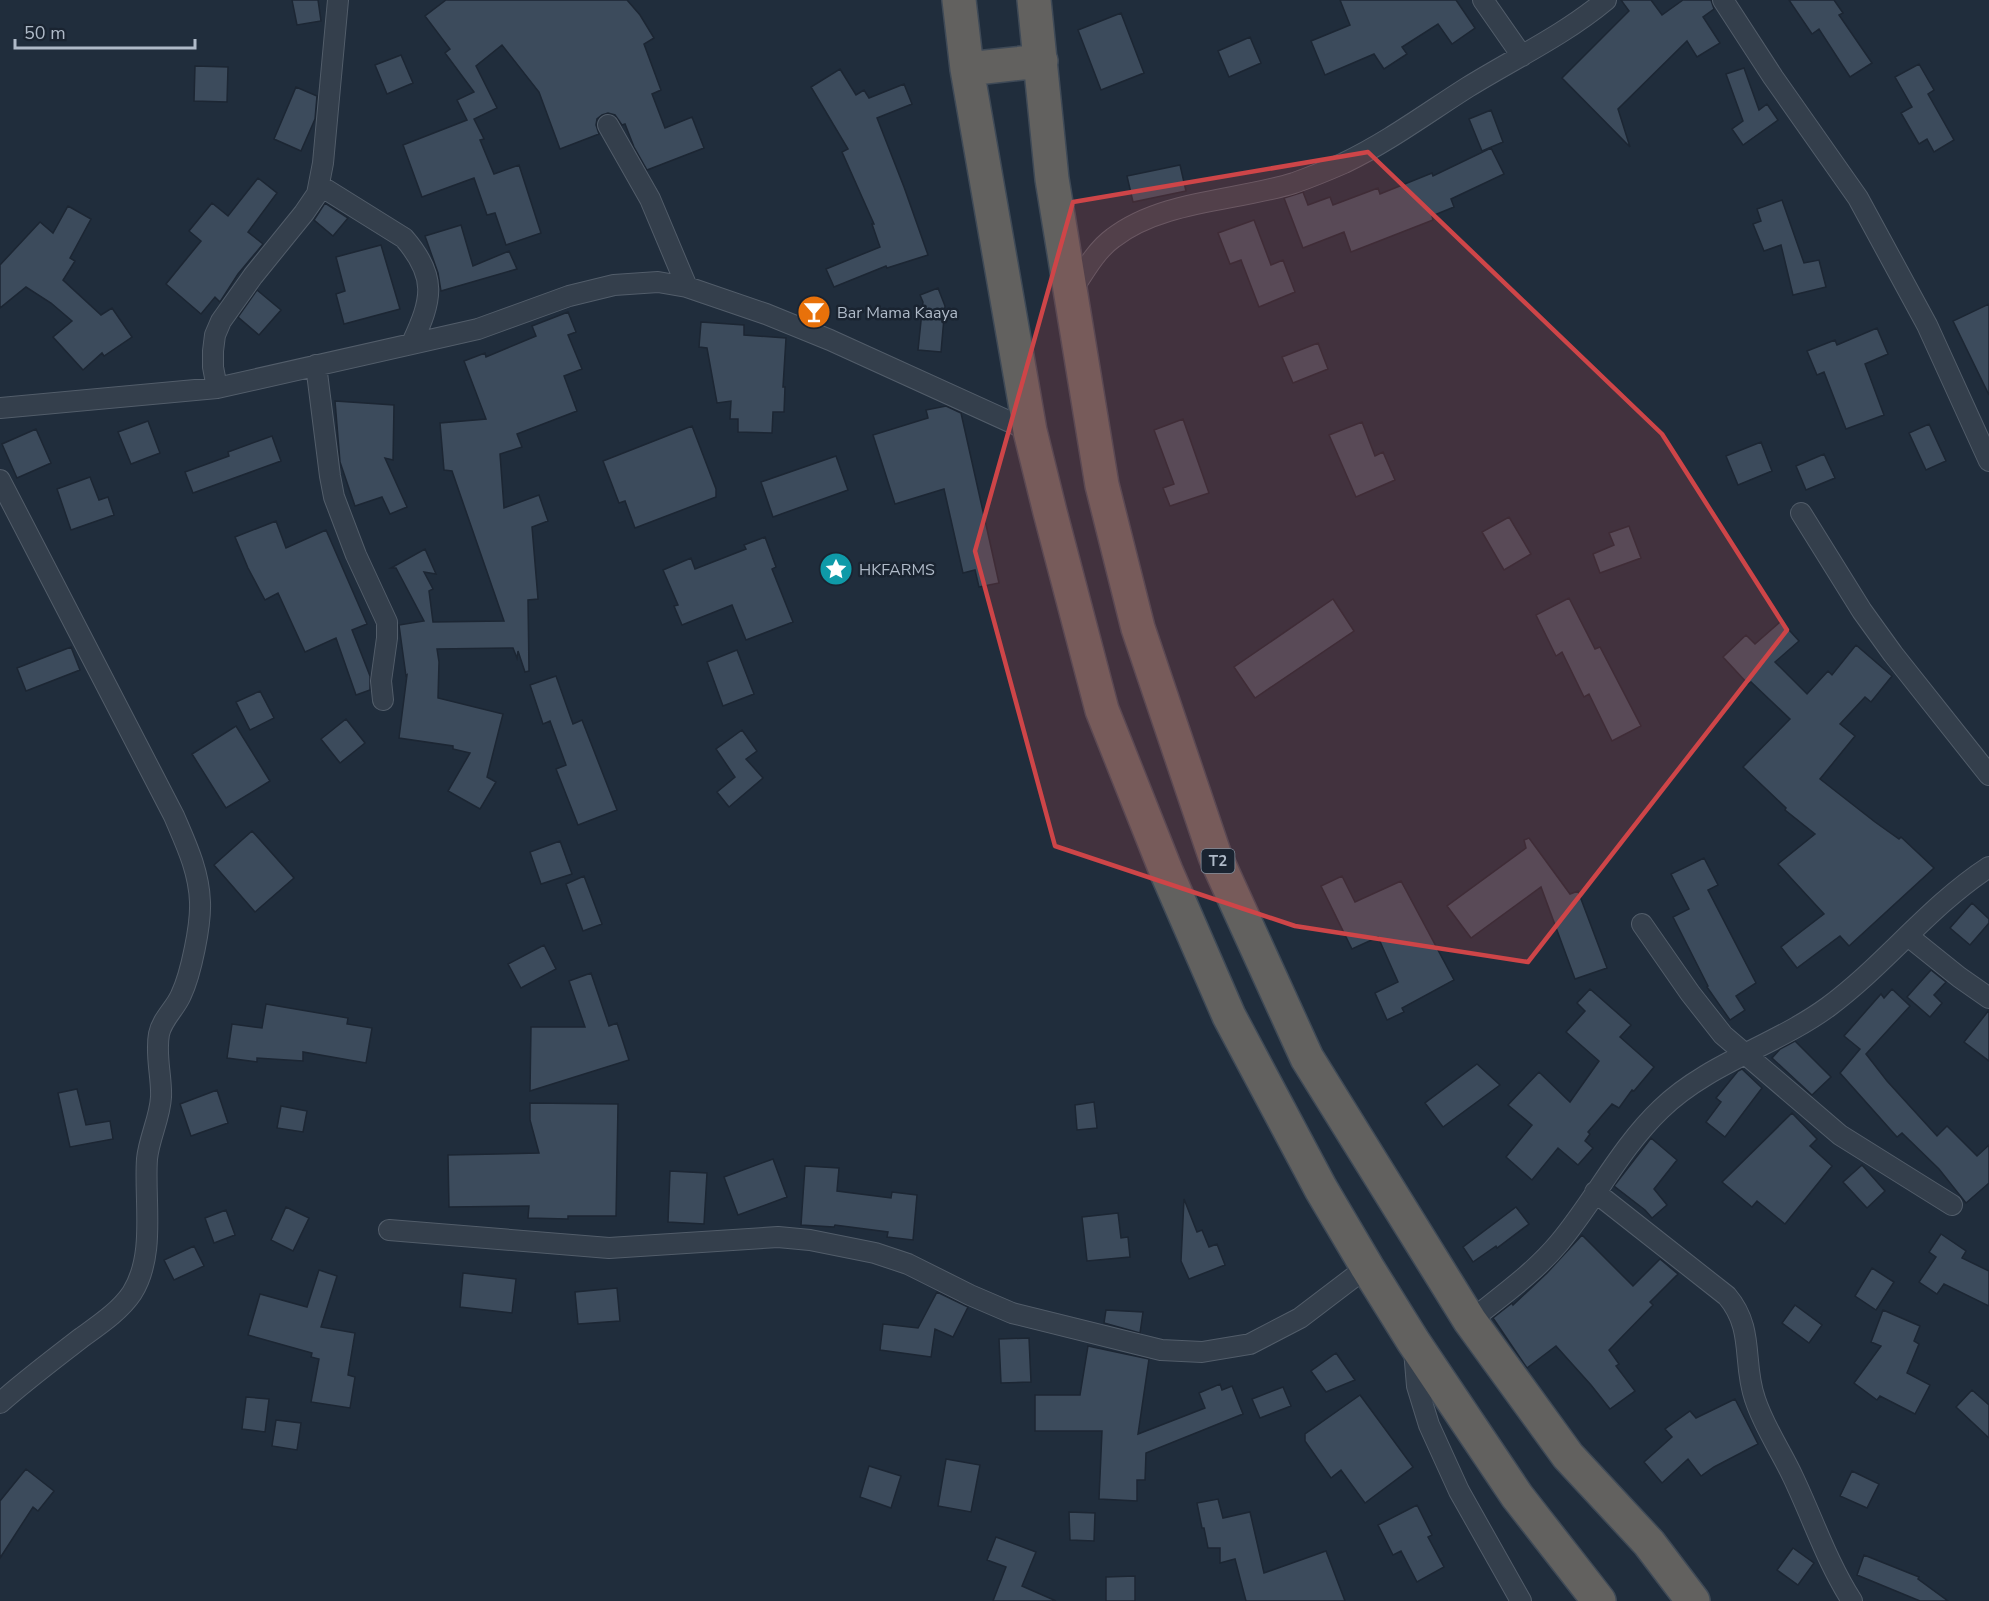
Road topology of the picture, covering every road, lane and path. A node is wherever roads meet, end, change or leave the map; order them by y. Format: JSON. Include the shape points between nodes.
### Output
{"nodes":[{"id":1,"x":338,"y":0,"type":"edge"},
{"id":2,"x":959,"y":0,"type":"edge"},
{"id":3,"x":1034,"y":0,"type":"edge"},
{"id":4,"x":1483,"y":0,"type":"edge"},
{"id":5,"x":1606,"y":0,"type":"edge"},
{"id":6,"x":1723,"y":0,"type":"edge"},
{"id":7,"x":1522,"y":56,"type":"junction"},
{"id":8,"x":1041,"y":61,"type":"junction"},
{"id":9,"x":967,"y":69,"type":"junction"},
{"id":10,"x":608,"y":125,"type":"dead end"},
{"id":11,"x":319,"y":185,"type":"junction"},
{"id":12,"x":687,"y":287,"type":"junction"},
{"id":13,"x":1071,"y":292,"type":"junction"},
{"id":14,"x":412,"y":343,"type":"junction"},
{"id":15,"x":316,"y":365,"type":"junction"},
{"id":16,"x":217,"y":388,"type":"junction"},
{"id":17,"x":0,"y":408,"type":"edge"},
{"id":18,"x":1030,"y":430,"type":"junction"},
{"id":19,"x":1989,"y":461,"type":"edge"},
{"id":20,"x":0,"y":480,"type":"edge"},
{"id":21,"x":1801,"y":513,"type":"dead end"},
{"id":22,"x":383,"y":700,"type":"dead end"},
{"id":23,"x":1989,"y":775,"type":"edge"},
{"id":24,"x":1989,"y":867,"type":"edge"},
{"id":25,"x":1642,"y":924,"type":"dead end"},
{"id":26,"x":1908,"y":936,"type":"junction"},
{"id":27,"x":1989,"y":998,"type":"edge"},
{"id":28,"x":1746,"y":1054,"type":"junction"},
{"id":29,"x":1595,"y":1192,"type":"junction"},
{"id":30,"x":1952,"y":1205,"type":"dead end"},
{"id":31,"x":389,"y":1230,"type":"dead end"},
{"id":32,"x":1367,"y":1267,"type":"junction"},
{"id":33,"x":1470,"y":1320,"type":"junction"},
{"id":34,"x":1413,"y":1341,"type":"junction"},
{"id":35,"x":0,"y":1403,"type":"edge"},
{"id":36,"x":1521,"y":1601,"type":"edge"},
{"id":37,"x":1599,"y":1601,"type":"edge"},
{"id":38,"x":1693,"y":1601,"type":"edge"},
{"id":39,"x":1852,"y":1601,"type":"edge"}],
"edges":[{"from":1,"to":11,"type":"street"},
{"from":2,"to":9,"type":"highway"},
{"from":3,"to":8,"type":"highway","number":"T2"},
{"from":4,"to":7,"type":"street"},
{"from":5,"to":7,"type":"street","via":[[1581,21]]},
{"from":6,"to":19,"type":"street","via":[[1858,198],[1928,325]]},
{"from":7,"to":13,"type":"street","via":[[1345,163],[1293,183],[1193,205],[1130,227],[1111,240],[1090,263]]},
{"from":8,"to":9,"type":"highway"},
{"from":8,"to":13,"type":"highway","number":"T2","via":[[1052,178]]},
{"from":9,"to":18,"type":"highway"},
{"from":10,"to":12,"type":"street","via":[[650,199]]},
{"from":11,"to":14,"type":"street","via":[[404,238],[415,250],[430,293]]},
{"from":11,"to":16,"type":"street","via":[[312,203],[221,321],[213,351]]},
{"from":12,"to":14,"type":"street","via":[[658,282],[614,285],[569,296],[478,329]]},
{"from":12,"to":18,"type":"street","via":[[830,340]]},
{"from":13,"to":33,"type":"highway","number":"T2","via":[[1102,484],[1138,628],[1215,856],[1307,1058]]},
{"from":14,"to":15,"type":"street"},
{"from":15,"to":16,"type":"street"},
{"from":15,"to":22,"type":"street","via":[[334,497],[387,622]]},
{"from":16,"to":17,"type":"street"},
{"from":18,"to":32,"type":"highway","via":[[1102,710],[1166,871],[1229,1016]]},
{"from":20,"to":35,"type":"street","via":[[174,816],[193,863],[200,902],[196,939],[183,989],[159,1033],[161,1099],[147,1160],[145,1260],[132,1293],[111,1315]]},
{"from":21,"to":23,"type":"street","via":[[1874,628]]},
{"from":24,"to":26,"type":"street"},
{"from":25,"to":28,"type":"street","via":[[1723,1035]]},
{"from":26,"to":27,"type":"street"},
{"from":26,"to":28,"type":"street","via":[[1827,1008]]},
{"from":28,"to":29,"type":"street","via":[[1692,1084],[1662,1108]]},
{"from":28,"to":30,"type":"street","via":[[1840,1135]]},
{"from":29,"to":33,"type":"street","via":[[1544,1260]]},
{"from":29,"to":39,"type":"street","via":[[1736,1306],[1744,1325],[1758,1408]]},
{"from":31,"to":32,"type":"street","via":[[609,1248],[778,1237],[829,1243],[908,1264],[1012,1312],[1161,1350],[1192,1352],[1250,1344],[1300,1318]]},
{"from":32,"to":34,"type":"highway"},
{"from":33,"to":38,"type":"highway","number":"T2","via":[[1568,1456],[1648,1543]]},
{"from":34,"to":36,"type":"street","via":[[1417,1386],[1429,1425],[1459,1491]]},
{"from":34,"to":37,"type":"highway","via":[[1517,1496]]}]}
